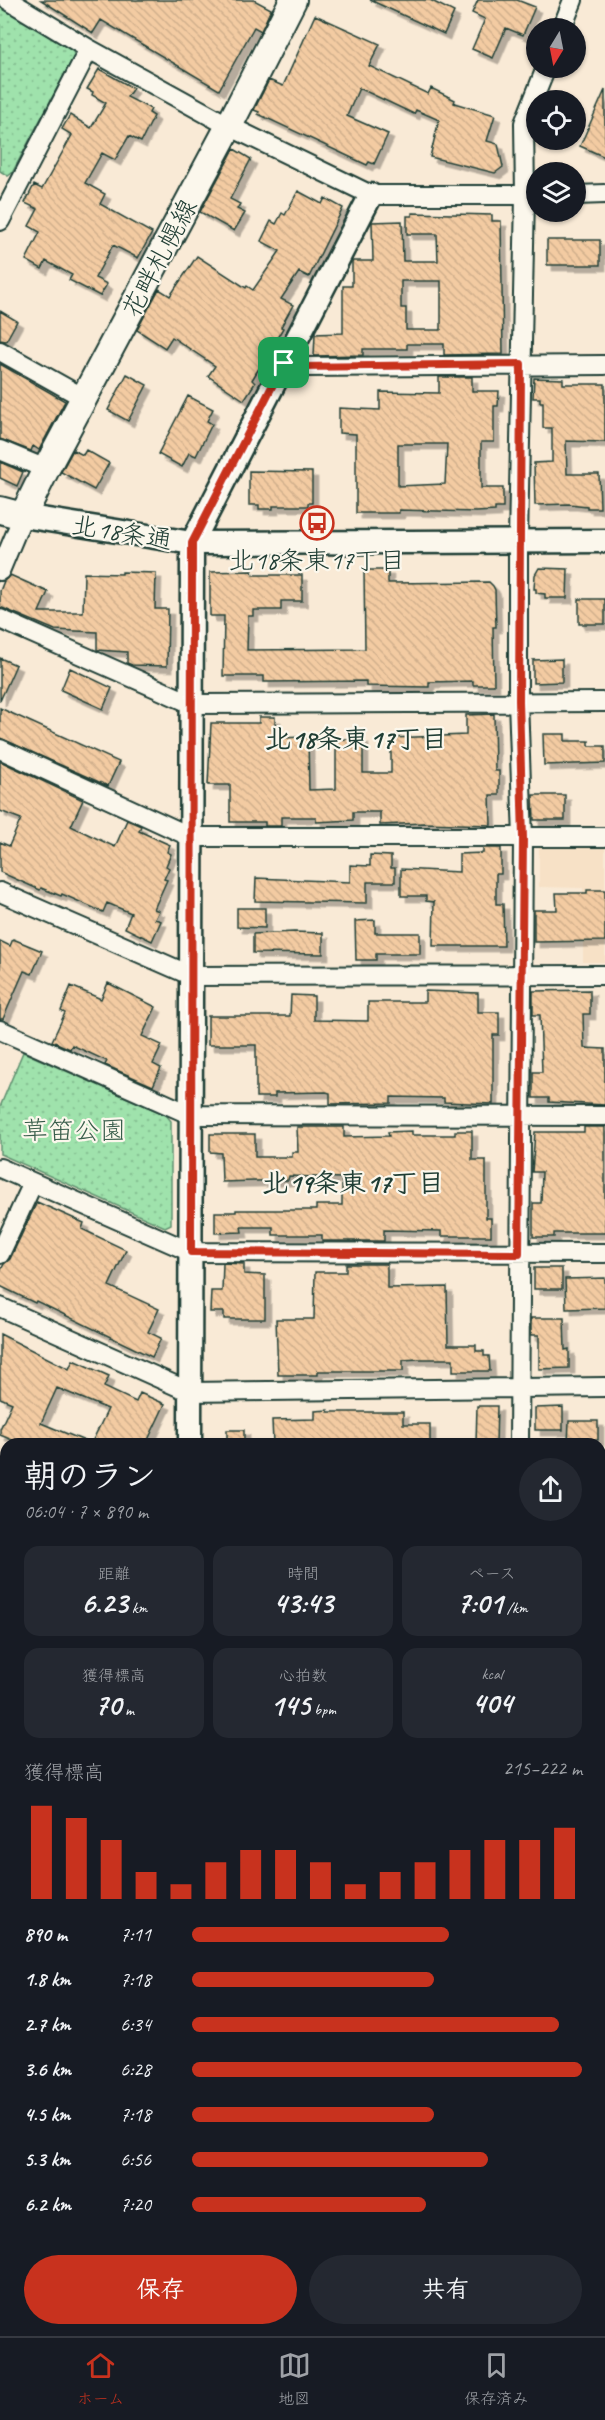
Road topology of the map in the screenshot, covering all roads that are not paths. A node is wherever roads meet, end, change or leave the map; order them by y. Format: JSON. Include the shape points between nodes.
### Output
{"nodes":[{"id":1,"x":8,"y":0,"type":"edge"},
{"id":2,"x":573,"y":0,"type":"edge"},
{"id":3,"x":291,"y":1,"type":"edge"},
{"id":4,"x":566,"y":18,"type":"edge"},
{"id":5,"x":89,"y":49,"type":"junction"},
{"id":6,"x":542,"y":78,"type":"edge"},
{"id":7,"x":229,"y":126,"type":"junction"},
{"id":8,"x":528,"y":162,"type":"edge"},
{"id":9,"x":7,"y":188,"type":"edge"},
{"id":10,"x":605,"y":194,"type":"edge"},
{"id":11,"x":371,"y":195,"type":"junction"},
{"id":12,"x":586,"y":195,"type":"edge"},
{"id":13,"x":526,"y":196,"type":"edge"},
{"id":14,"x":0,"y":220,"type":"edge"},
{"id":15,"x":529,"y":222,"type":"edge"},
{"id":16,"x":0,"y":351,"type":"edge"},
{"id":17,"x":284,"y":363,"type":"junction"},
{"id":18,"x":521,"y":364,"type":"junction"},
{"id":19,"x":605,"y":365,"type":"edge"},
{"id":20,"x":84,"y":398,"type":"junction"},
{"id":21,"x":0,"y":450,"type":"edge"},
{"id":22,"x":46,"y":469,"type":"junction"},
{"id":23,"x":12,"y":513,"type":"edge"},
{"id":24,"x":518,"y":540,"type":"junction"},
{"id":25,"x":605,"y":541,"type":"edge"},
{"id":26,"x":192,"y":543,"type":"junction"},
{"id":27,"x":0,"y":571,"type":"edge"},
{"id":28,"x":0,"y":619,"type":"edge"},
{"id":29,"x":519,"y":701,"type":"junction"},
{"id":30,"x":605,"y":702,"type":"edge"},
{"id":31,"x":192,"y":704,"type":"junction"},
{"id":32,"x":0,"y":749,"type":"edge"},
{"id":33,"x":191,"y":837,"type":"junction"},
{"id":34,"x":605,"y":837,"type":"edge"},
{"id":35,"x":523,"y":838,"type":"junction"},
{"id":36,"x":0,"y":892,"type":"edge"},
{"id":37,"x":605,"y":975,"type":"edge"},
{"id":38,"x":192,"y":976,"type":"junction"},
{"id":39,"x":521,"y":976,"type":"junction"},
{"id":40,"x":0,"y":1029,"type":"edge"},
{"id":41,"x":191,"y":1115,"type":"junction"},
{"id":42,"x":520,"y":1116,"type":"junction"},
{"id":43,"x":605,"y":1116,"type":"edge"},
{"id":44,"x":0,"y":1168,"type":"edge"},
{"id":45,"x":33,"y":1183,"type":"junction"},
{"id":46,"x":191,"y":1252,"type":"junction"},
{"id":47,"x":605,"y":1253,"type":"edge"},
{"id":48,"x":0,"y":1254,"type":"edge"},
{"id":49,"x":519,"y":1254,"type":"junction"},
{"id":50,"x":0,"y":1307,"type":"edge"},
{"id":51,"x":605,"y":1387,"type":"edge"},
{"id":52,"x":518,"y":1389,"type":"junction"},
{"id":53,"x":190,"y":1392,"type":"junction"},
{"id":54,"x":190,"y":1438,"type":"edge"},
{"id":55,"x":519,"y":1438,"type":"edge"}],
"edges":[{"from":1,"to":5,"type":"street"},
{"from":2,"to":4,"type":"street"},
{"from":3,"to":7,"type":"main road","name":"花畔札幌線"},
{"from":5,"to":7,"type":"street"},
{"from":5,"to":9,"type":"street"},
{"from":6,"to":8,"type":"street","via":[[524,123]]},
{"from":7,"to":11,"type":"street"},
{"from":7,"to":20,"type":"main road","name":"花畔札幌線"},
{"from":9,"to":14,"type":"street"},
{"from":10,"to":12,"type":"street"},
{"from":11,"to":13,"type":"street"},
{"from":11,"to":17,"type":"street"},
{"from":15,"to":18,"type":"street"},
{"from":16,"to":20,"type":"street"},
{"from":17,"to":18,"type":"street","via":[[301,367]]},
{"from":17,"to":26,"type":"street"},
{"from":18,"to":19,"type":"street"},
{"from":18,"to":24,"type":"street"},
{"from":20,"to":22,"type":"main road","name":"花畔札幌線"},
{"from":21,"to":22,"type":"street"},
{"from":22,"to":23,"type":"main road","name":"花畔札幌線"},
{"from":23,"to":26,"type":"street","name":"北18条通"},
{"from":23,"to":27,"type":"street"},
{"from":24,"to":25,"type":"street","name":"北18条通"},
{"from":24,"to":26,"type":"street","name":"北18条通"},
{"from":24,"to":29,"type":"street"},
{"from":26,"to":31,"type":"street"},
{"from":28,"to":31,"type":"street"},
{"from":29,"to":30,"type":"street"},
{"from":29,"to":31,"type":"street"},
{"from":29,"to":35,"type":"street"},
{"from":31,"to":33,"type":"street"},
{"from":32,"to":33,"type":"street"},
{"from":33,"to":35,"type":"street"},
{"from":33,"to":38,"type":"street"},
{"from":34,"to":35,"type":"street"},
{"from":35,"to":39,"type":"street"},
{"from":36,"to":38,"type":"street"},
{"from":37,"to":39,"type":"street"},
{"from":38,"to":39,"type":"street"},
{"from":38,"to":41,"type":"street"},
{"from":39,"to":42,"type":"street"},
{"from":40,"to":41,"type":"street"},
{"from":41,"to":42,"type":"street"},
{"from":41,"to":46,"type":"street"},
{"from":42,"to":43,"type":"street"},
{"from":42,"to":49,"type":"street"},
{"from":44,"to":45,"type":"street"},
{"from":45,"to":46,"type":"street"},
{"from":45,"to":48,"type":"street"},
{"from":46,"to":49,"type":"street"},
{"from":46,"to":53,"type":"street"},
{"from":47,"to":49,"type":"street"},
{"from":49,"to":52,"type":"street"},
{"from":50,"to":53,"type":"street"},
{"from":51,"to":52,"type":"street"},
{"from":52,"to":53,"type":"street"},
{"from":52,"to":55,"type":"street"},
{"from":53,"to":54,"type":"street"}]}
